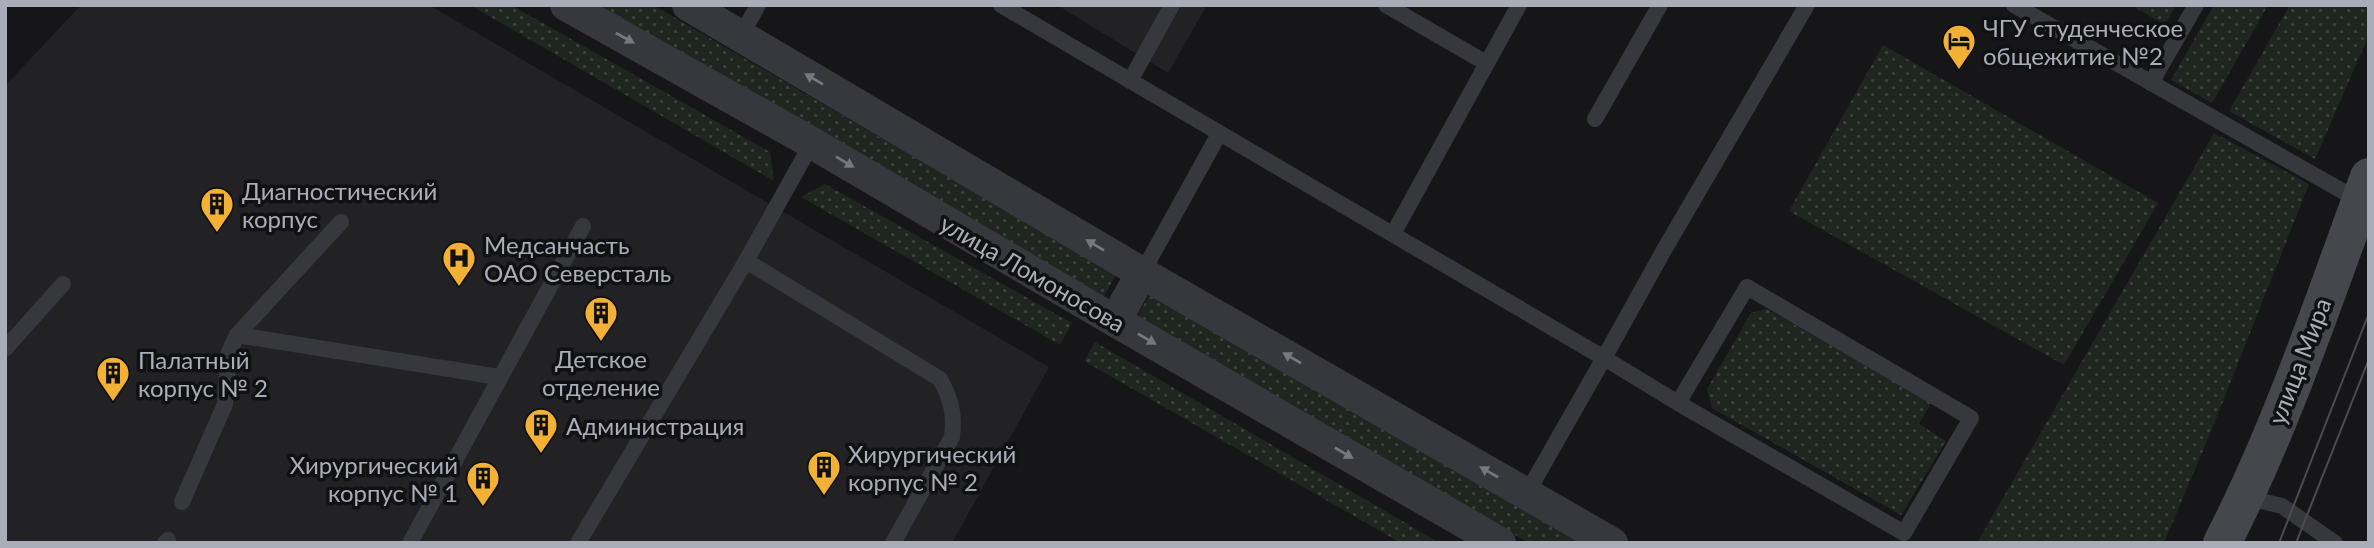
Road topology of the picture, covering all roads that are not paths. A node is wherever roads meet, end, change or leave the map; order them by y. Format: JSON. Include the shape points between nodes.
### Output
{"nodes":[{"id":1,"x":566,"y":5,"type":"edge"},
{"id":2,"x":688,"y":5,"type":"edge"},
{"id":3,"x":758,"y":5,"type":"edge"},
{"id":4,"x":1001,"y":5,"type":"edge"},
{"id":5,"x":1172,"y":5,"type":"edge"},
{"id":6,"x":1386,"y":5,"type":"edge"},
{"id":7,"x":1519,"y":5,"type":"edge"},
{"id":8,"x":1661,"y":5,"type":"edge"},
{"id":9,"x":1807,"y":5,"type":"edge"},
{"id":10,"x":2014,"y":5,"type":"edge"},
{"id":11,"x":2196,"y":5,"type":"edge"},
{"id":12,"x":741,"y":36,"type":"junction"},
{"id":13,"x":1486,"y":63,"type":"junction"},
{"id":14,"x":1130,"y":81,"type":"junction"},
{"id":15,"x":2151,"y":83,"type":"junction"},
{"id":16,"x":1595,"y":119,"type":"dead end"},
{"id":17,"x":1219,"y":134,"type":"junction"},
{"id":18,"x":812,"y":143,"type":"junction"},
{"id":19,"x":2364,"y":189,"type":"edge"},
{"id":20,"x":341,"y":222,"type":"dead end"},
{"id":21,"x":583,"y":226,"type":"dead end"},
{"id":22,"x":1393,"y":234,"type":"junction"},
{"id":23,"x":746,"y":261,"type":"junction"},
{"id":24,"x":1142,"y":273,"type":"junction"},
{"id":25,"x":63,"y":284,"type":"dead end"},
{"id":26,"x":1115,"y":321,"type":"junction"},
{"id":27,"x":237,"y":335,"type":"junction"},
{"id":28,"x":5,"y":349,"type":"edge"},
{"id":29,"x":1604,"y":358,"type":"junction"},
{"id":30,"x":499,"y":377,"type":"junction"},
{"id":31,"x":1678,"y":404,"type":"junction"},
{"id":32,"x":1527,"y":494,"type":"junction"},
{"id":33,"x":2245,"y":497,"type":"junction"},
{"id":34,"x":182,"y":502,"type":"dead end"},
{"id":35,"x":410,"y":543,"type":"edge"},
{"id":36,"x":578,"y":543,"type":"edge"},
{"id":37,"x":893,"y":543,"type":"edge"},
{"id":38,"x":1500,"y":543,"type":"edge"},
{"id":39,"x":1612,"y":543,"type":"edge"},
{"id":40,"x":2222,"y":543,"type":"edge"},
{"id":41,"x":2334,"y":543,"type":"edge"}],
"edges":[{"from":1,"to":18,"type":"street","name":"улица Ломоносова","one_way":true},
{"from":2,"to":12,"type":"street"},
{"from":3,"to":12,"type":"lane"},
{"from":4,"to":14,"type":"lane"},
{"from":5,"to":14,"type":"lane"},
{"from":6,"to":13,"type":"lane"},
{"from":7,"to":13,"type":"lane"},
{"from":8,"to":16,"type":"lane"},
{"from":9,"to":29,"type":"lane"},
{"from":10,"to":15,"type":"lane"},
{"from":11,"to":15,"type":"lane"},
{"from":24,"to":12,"type":"street","one_way":true},
{"from":13,"to":22,"type":"lane"},
{"from":14,"to":17,"type":"lane"},
{"from":15,"to":19,"type":"lane"},
{"from":17,"to":22,"type":"lane"},
{"from":17,"to":24,"type":"lane"},
{"from":18,"to":23,"type":"lane"},
{"from":18,"to":26,"type":"street","name":"улица Ломоносова","one_way":true},
{"from":19,"to":33,"type":"main road","name":"улица Мира"},
{"from":20,"to":27,"type":"lane"},
{"from":21,"to":30,"type":"lane"},
{"from":22,"to":29,"type":"lane"},
{"from":23,"to":36,"type":"lane"},
{"from":23,"to":37,"type":"lane","via":[[940,379],[951,398],[952,437]]},
{"from":24,"to":26,"type":"street"},
{"from":32,"to":24,"type":"street","one_way":true},
{"from":25,"to":28,"type":"lane"},
{"from":26,"to":38,"type":"street","name":"улица Ломоносова","one_way":true},
{"from":27,"to":30,"type":"lane"},
{"from":27,"to":34,"type":"lane","via":[[229,352],[225,404]]},
{"from":29,"to":31,"type":"lane"},
{"from":29,"to":32,"type":"lane"},
{"from":30,"to":35,"type":"lane"},
{"from":31,"to":31,"type":"lane","via":[[1747,286],[1970,418],[1904,533]]},
{"from":32,"to":39,"type":"street"},
{"from":33,"to":40,"type":"main road","name":"улица Мира"},
{"from":33,"to":41,"type":"lane","via":[[2282,506]]}]}
